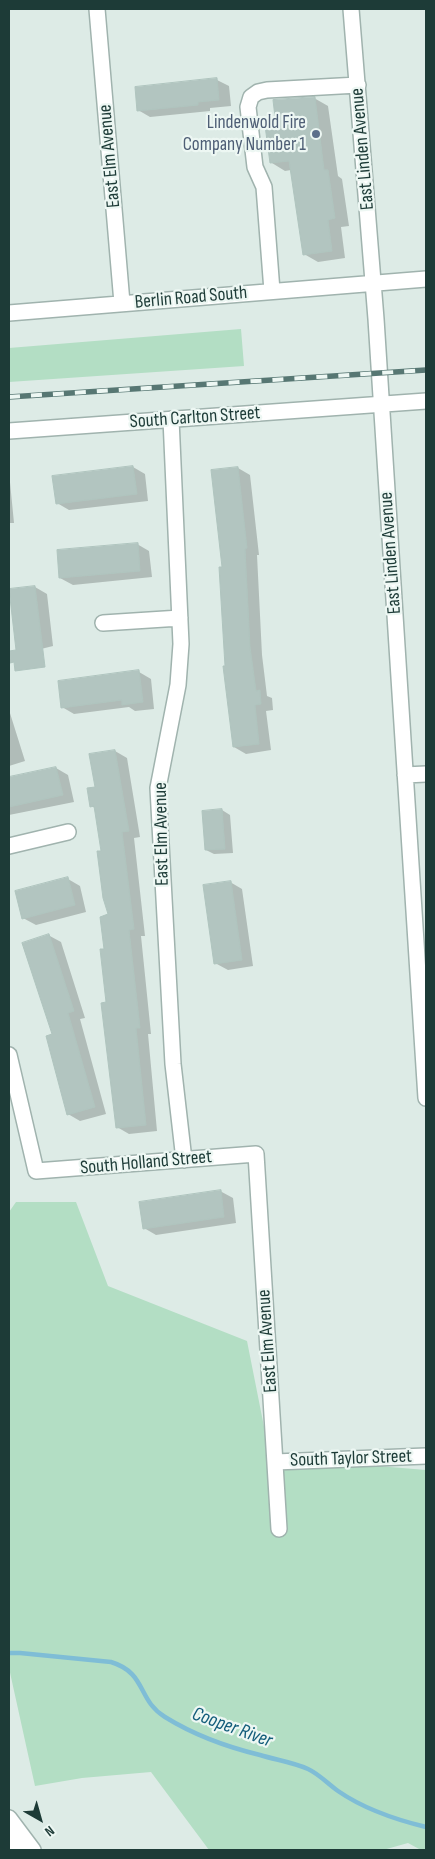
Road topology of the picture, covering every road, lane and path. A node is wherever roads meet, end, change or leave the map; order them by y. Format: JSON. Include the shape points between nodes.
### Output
{"nodes":[{"id":1,"x":97,"y":9,"type":"edge"},
{"id":2,"x":351,"y":9,"type":"edge"},
{"id":3,"x":358,"y":84,"type":"junction"},
{"id":4,"x":426,"y":279,"type":"edge"},
{"id":5,"x":373,"y":283,"type":"junction"},
{"id":6,"x":272,"y":291,"type":"junction"},
{"id":7,"x":122,"y":303,"type":"junction"},
{"id":8,"x":9,"y":313,"type":"edge"},
{"id":9,"x":426,"y":401,"type":"edge"},
{"id":10,"x":381,"y":404,"type":"junction"},
{"id":11,"x":171,"y":419,"type":"junction"},
{"id":12,"x":9,"y":431,"type":"edge"},
{"id":13,"x":180,"y":618,"type":"junction"},
{"id":14,"x":103,"y":624,"type":"dead end"},
{"id":15,"x":426,"y":774,"type":"edge"},
{"id":16,"x":405,"y":775,"type":"junction"},
{"id":17,"x":68,"y":832,"type":"dead end"},
{"id":18,"x":9,"y":846,"type":"edge"},
{"id":19,"x":9,"y":1055,"type":"edge"},
{"id":20,"x":426,"y":1098,"type":"edge"},
{"id":21,"x":256,"y":1154,"type":"joint"},
{"id":22,"x":184,"y":1160,"type":"junction"},
{"id":23,"x":426,"y":1456,"type":"edge"},
{"id":24,"x":275,"y":1462,"type":"junction"},
{"id":25,"x":279,"y":1528,"type":"dead end"},
{"id":26,"x":9,"y":1817,"type":"edge"},
{"id":27,"x":16,"y":1850,"type":"edge"},
{"id":28,"x":33,"y":1850,"type":"edge"}],
"edges":[{"from":1,"to":7,"type":"street","name":"East Elm Avenue"},
{"from":2,"to":3,"type":"street","name":"East Linden Avenue"},
{"from":3,"to":5,"type":"street","name":"East Linden Avenue"},
{"from":3,"to":6,"type":"street","via":[[267,90],[251,97],[249,119],[255,167],[264,186]]},
{"from":4,"to":5,"type":"street","name":"Berlin Road South"},
{"from":5,"to":6,"type":"street","name":"Berlin Road South"},
{"from":5,"to":10,"type":"street","name":"East Linden Avenue"},
{"from":6,"to":7,"type":"street","name":"Berlin Road South"},
{"from":7,"to":8,"type":"street","name":"Berlin Road South"},
{"from":9,"to":10,"type":"street","name":"South Carlton Street"},
{"from":10,"to":11,"type":"street","name":"South Carlton Street"},
{"from":10,"to":16,"type":"street","name":"East Linden Avenue"},
{"from":11,"to":12,"type":"street","name":"South Carlton Street"},
{"from":11,"to":13,"type":"street","name":"East Elm Avenue"},
{"from":13,"to":14,"type":"street"},
{"from":13,"to":22,"type":"street","name":"East Elm Avenue","via":[[178,685],[158,788],[173,1064]]},
{"from":15,"to":16,"type":"street"},
{"from":16,"to":20,"type":"street","name":"East Linden Avenue"},
{"from":17,"to":18,"type":"street"},
{"from":19,"to":22,"type":"street","name":"South Holland Street","via":[[36,1171]]},
{"from":21,"to":22,"type":"street","name":"South Holland Street"},
{"from":21,"to":24,"type":"street","name":"East Elm Avenue"},
{"from":23,"to":24,"type":"street","name":"South Taylor Street"},
{"from":24,"to":25,"type":"street","name":"East Elm Avenue"},
{"from":26,"to":27,"type":"street"},
{"from":26,"to":28,"type":"street"}]}
